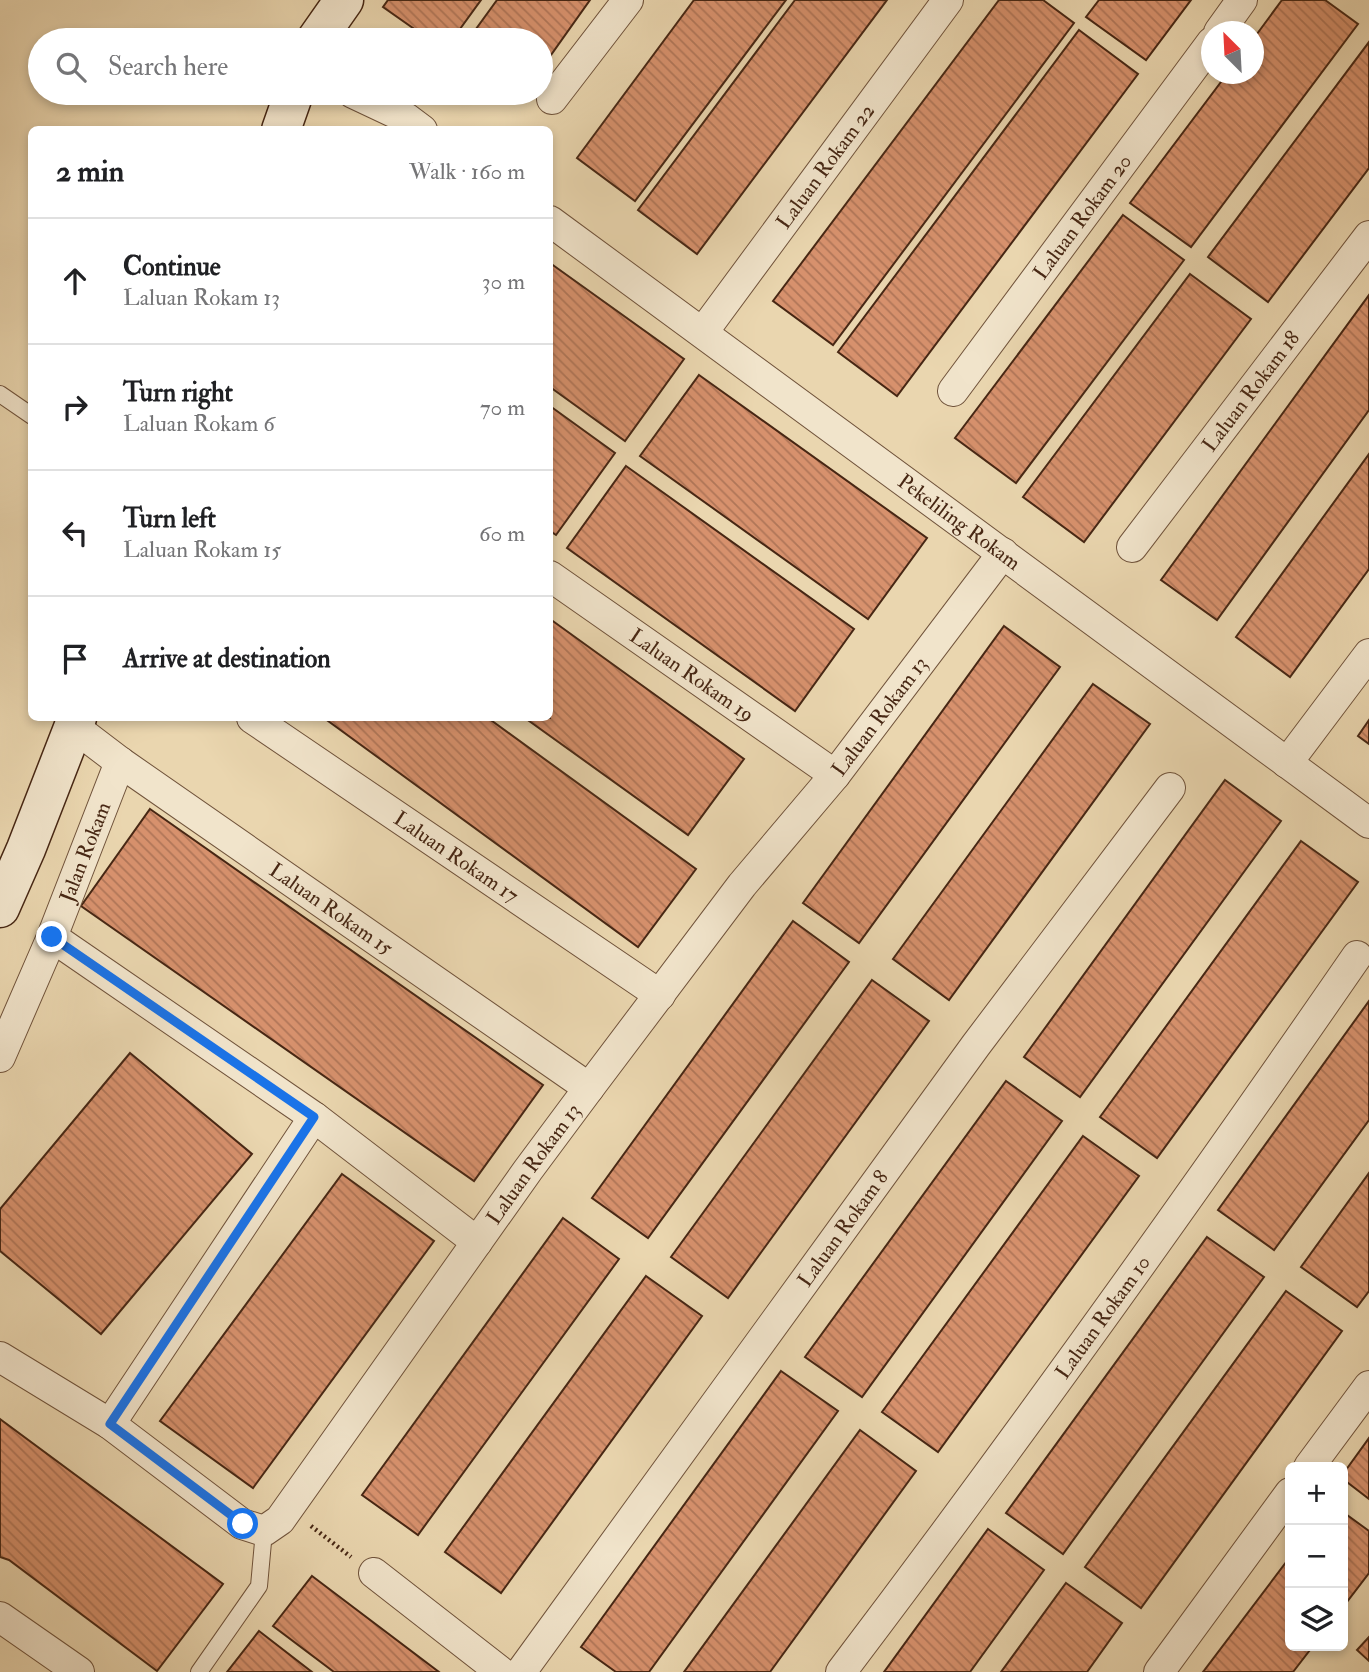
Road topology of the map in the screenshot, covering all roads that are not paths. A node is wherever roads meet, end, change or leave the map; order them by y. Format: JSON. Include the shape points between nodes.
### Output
{"nodes":[{"id":1,"x":344,"y":0,"type":"edge"},
{"id":2,"x":628,"y":0,"type":"edge"},
{"id":3,"x":948,"y":0,"type":"edge"},
{"id":4,"x":1242,"y":0,"type":"edge"},
{"id":5,"x":1227,"y":21,"type":"edge"},
{"id":6,"x":324,"y":28,"type":"edge"},
{"id":7,"x":1201,"y":56,"type":"edge"},
{"id":8,"x":553,"y":98,"type":"edge"},
{"id":9,"x":290,"y":105,"type":"edge"},
{"id":10,"x":378,"y":105,"type":"edge"},
{"id":11,"x":282,"y":126,"type":"edge"},
{"id":12,"x":417,"y":126,"type":"edge"},
{"id":13,"x":553,"y":222,"type":"edge"},
{"id":14,"x":1369,"y":236,"type":"edge"},
{"id":15,"x":703,"y":332,"type":"junction"},
{"id":16,"x":953,"y":391,"type":"dead end"},
{"id":17,"x":0,"y":394,"type":"edge"},
{"id":18,"x":28,"y":413,"type":"edge"},
{"id":19,"x":1132,"y":547,"type":"dead end"},
{"id":20,"x":1003,"y":553,"type":"junction"},
{"id":21,"x":553,"y":578,"type":"edge"},
{"id":22,"x":1369,"y":654,"type":"edge"},
{"id":23,"x":256,"y":721,"type":"edge"},
{"id":24,"x":75,"y":722,"type":"edge"},
{"id":25,"x":120,"y":762,"type":"junction"},
{"id":26,"x":1287,"y":763,"type":"junction"},
{"id":27,"x":835,"y":775,"type":"junction"},
{"id":28,"x":1170,"y":788,"type":"dead end"},
{"id":29,"x":1369,"y":824,"type":"edge"},
{"id":30,"x":0,"y":908,"type":"edge"},
{"id":31,"x":52,"y":937,"type":"junction"},
{"id":32,"x":1357,"y":956,"type":"dead end"},
{"id":33,"x":660,"y":995,"type":"junction"},
{"id":34,"x":0,"y":1057,"type":"edge"},
{"id":35,"x":589,"y":1088,"type":"junction"},
{"id":36,"x":314,"y":1117,"type":"junction"},
{"id":37,"x":477,"y":1242,"type":"junction"},
{"id":38,"x":0,"y":1357,"type":"edge"},
{"id":39,"x":1369,"y":1385,"type":"edge"},
{"id":40,"x":110,"y":1424,"type":"junction"},
{"id":41,"x":1313,"y":1462,"type":"edge"},
{"id":42,"x":1285,"y":1500,"type":"edge"},
{"id":43,"x":264,"y":1531,"type":"junction"},
{"id":44,"x":374,"y":1573,"type":"road end"},
{"id":45,"x":0,"y":1617,"type":"edge"},
{"id":46,"x":79,"y":1672,"type":"edge"},
{"id":47,"x":199,"y":1672,"type":"edge"},
{"id":48,"x":501,"y":1672,"type":"edge"},
{"id":49,"x":521,"y":1672,"type":"edge"},
{"id":50,"x":841,"y":1672,"type":"edge"},
{"id":51,"x":1159,"y":1672,"type":"edge"}],
"edges":[{"from":1,"to":6,"type":"main road"},
{"from":2,"to":8,"type":"street"},
{"from":3,"to":15,"type":"street","name":"Laluan Rokam 22"},
{"from":4,"to":5,"type":"street"},
{"from":7,"to":16,"type":"street","name":"Laluan Rokam 20"},
{"from":9,"to":11,"type":"main road"},
{"from":10,"to":12,"type":"street"},
{"from":13,"to":15,"type":"street","name":"Pekeliling Rokam"},
{"from":14,"to":19,"type":"street","name":"Laluan Rokam 18"},
{"from":15,"to":20,"type":"street","name":"Pekeliling Rokam"},
{"from":17,"to":18,"type":"lane"},
{"from":20,"to":26,"type":"street","name":"Pekeliling Rokam"},
{"from":20,"to":27,"type":"street","name":"Laluan Rokam 13"},
{"from":21,"to":27,"type":"street","name":"Laluan Rokam 19"},
{"from":22,"to":26,"type":"street"},
{"from":23,"to":33,"type":"street","name":"Laluan Rokam 17"},
{"from":24,"to":25,"type":"street","name":"Laluan Rokam 15"},
{"from":24,"to":30,"type":"main road"},
{"from":25,"to":31,"type":"street","name":"Jalan Rokam"},
{"from":25,"to":35,"type":"street","name":"Laluan Rokam 15"},
{"from":26,"to":29,"type":"street","name":"Pekeliling Rokam"},
{"from":27,"to":33,"type":"street","name":"Laluan Rokam 13","via":[[742,885]]},
{"from":28,"to":49,"type":"street","name":"Laluan Rokam 8","via":[[976,1045]]},
{"from":31,"to":34,"type":"street","name":"Jalan Rokam"},
{"from":31,"to":36,"type":"street"},
{"from":32,"to":50,"type":"street","name":"Laluan Rokam 10","via":[[971,1501]]},
{"from":33,"to":35,"type":"street","name":"Laluan Rokam 13"},
{"from":35,"to":37,"type":"street","name":"Laluan Rokam 13"},
{"from":36,"to":37,"type":"street"},
{"from":36,"to":40,"type":"street"},
{"from":37,"to":43,"type":"street","name":"Laluan Rokam 13","via":[[280,1520]]},
{"from":38,"to":40,"type":"street"},
{"from":39,"to":41,"type":"street"},
{"from":40,"to":43,"type":"street","via":[[243,1524]]},
{"from":42,"to":51,"type":"street"},
{"from":43,"to":47,"type":"lane","via":[[259,1587]]},
{"from":44,"to":48,"type":"street"},
{"from":45,"to":46,"type":"street"}]}
